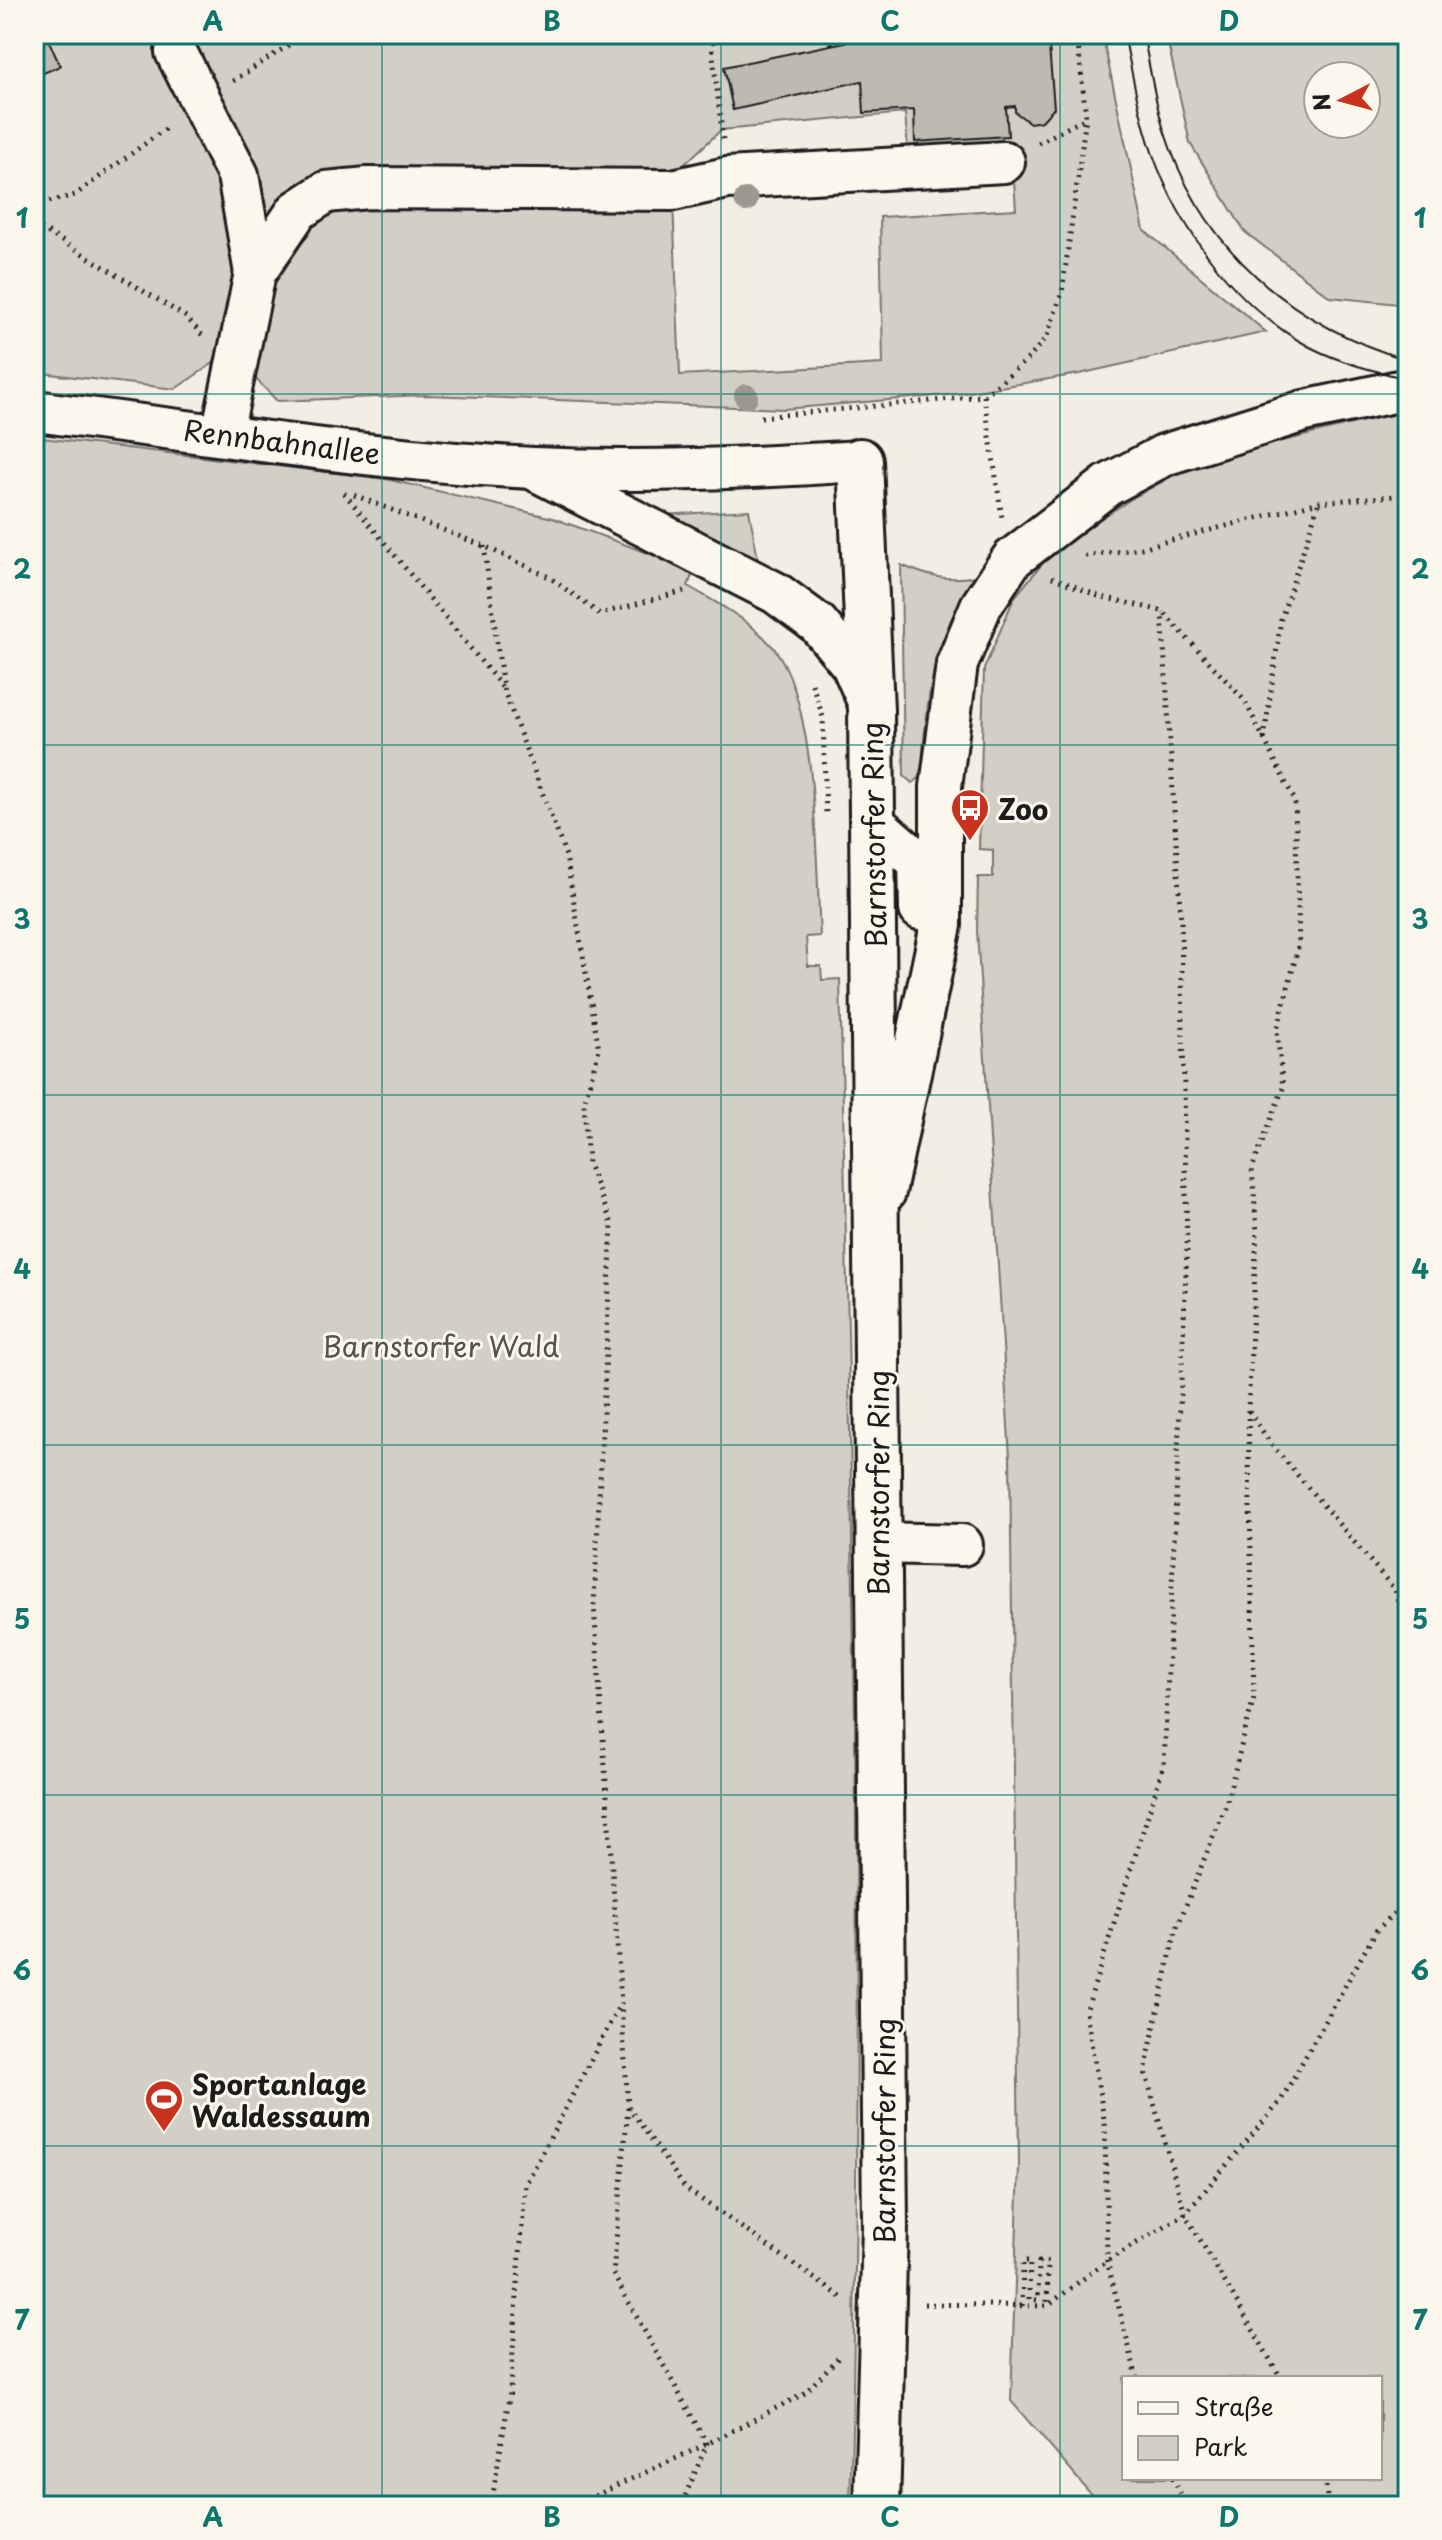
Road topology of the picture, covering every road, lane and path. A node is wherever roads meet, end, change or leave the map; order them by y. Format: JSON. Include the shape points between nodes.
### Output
{"nodes":[{"id":1,"x":714,"y":34,"type":"edge"},
{"id":2,"x":830,"y":34,"type":"edge"},
{"id":3,"x":1077,"y":34,"type":"edge"},
{"id":4,"x":832,"y":45,"type":"dead end"},
{"id":5,"x":176,"y":52,"type":"dead end"},
{"id":6,"x":1086,"y":117,"type":"junction"},
{"id":7,"x":1004,"y":162,"type":"joint"},
{"id":8,"x":727,"y":178,"type":"junction"},
{"id":9,"x":34,"y":224,"type":"edge"},
{"id":10,"x":255,"y":273,"type":"junction"},
{"id":11,"x":232,"y":387,"type":"junction"},
{"id":12,"x":1408,"y":389,"type":"edge"},
{"id":13,"x":984,"y":396,"type":"junction"},
{"id":14,"x":34,"y":411,"type":"edge"},
{"id":15,"x":761,"y":417,"type":"dead end"},
{"id":16,"x":222,"y":434,"type":"junction"},
{"id":17,"x":860,"y":461,"type":"joint"},
{"id":18,"x":531,"y":468,"type":"junction"},
{"id":19,"x":1408,"y":495,"type":"edge"},
{"id":20,"x":1319,"y":502,"type":"junction"},
{"id":21,"x":484,"y":546,"type":"junction"},
{"id":22,"x":1083,"y":556,"type":"dead end"},
{"id":23,"x":1012,"y":559,"type":"junction"},
{"id":24,"x":686,"y":591,"type":"dead end"},
{"id":25,"x":1162,"y":611,"type":"junction"},
{"id":26,"x":807,"y":676,"type":"dead end"},
{"id":27,"x":503,"y":688,"type":"junction"},
{"id":28,"x":871,"y":710,"type":"junction"},
{"id":29,"x":1264,"y":740,"type":"junction"},
{"id":30,"x":872,"y":821,"type":"junction"},
{"id":31,"x":826,"y":822,"type":"dead end"},
{"id":32,"x":923,"y":1021,"type":"junction"},
{"id":33,"x":876,"y":1232,"type":"junction"},
{"id":34,"x":1248,"y":1410,"type":"junction"},
{"id":35,"x":877,"y":1543,"type":"junction"},
{"id":36,"x":962,"y":1545,"type":"dead end"},
{"id":37,"x":1408,"y":1640,"type":"edge"},
{"id":38,"x":1408,"y":1899,"type":"edge"},
{"id":39,"x":620,"y":2004,"type":"junction"},
{"id":40,"x":628,"y":2106,"type":"junction"},
{"id":41,"x":1185,"y":2214,"type":"junction"},
{"id":42,"x":1107,"y":2261,"type":"junction"},
{"id":43,"x":883,"y":2304,"type":"junction"},
{"id":44,"x":1022,"y":2306,"type":"junction"},
{"id":45,"x":1047,"y":2306,"type":"junction"},
{"id":46,"x":842,"y":2348,"type":"dead end"},
{"id":47,"x":1136,"y":2376,"type":"edge"},
{"id":48,"x":1280,"y":2376,"type":"edge"},
{"id":49,"x":707,"y":2444,"type":"junction"},
{"id":50,"x":1174,"y":2480,"type":"edge"},
{"id":51,"x":1325,"y":2480,"type":"edge"},
{"id":52,"x":491,"y":2506,"type":"edge"},
{"id":53,"x":573,"y":2506,"type":"edge"},
{"id":54,"x":681,"y":2506,"type":"edge"},
{"id":55,"x":877,"y":2506,"type":"edge"},
{"id":56,"x":1186,"y":2506,"type":"edge"},
{"id":57,"x":1328,"y":2506,"type":"edge"}],
"edges":[{"from":1,"to":8,"type":"path"},
{"from":2,"to":4,"type":"path"},
{"from":3,"to":6,"type":"path"},
{"from":5,"to":10,"type":"street","via":[[238,175]]},
{"from":6,"to":7,"type":"path"},
{"from":6,"to":13,"type":"path","via":[[1062,293],[1047,336]]},
{"from":7,"to":8,"type":"street"},
{"from":8,"to":10,"type":"street","via":[[673,190],[326,192],[297,211]]},
{"from":9,"to":11,"type":"path","via":[[186,317],[217,350]]},
{"from":10,"to":11,"type":"street"},
{"from":11,"to":16,"type":"street"},
{"from":12,"to":23,"type":"street","via":[[1304,411],[1164,455],[1108,485]]},
{"from":13,"to":15,"type":"path"},
{"from":13,"to":23,"type":"path","via":[[1006,548]]},
{"from":14,"to":16,"type":"street","name":"Rennbahnallee"},
{"from":16,"to":18,"type":"street","name":"Rennbahnallee"},
{"from":17,"to":18,"type":"street","name":"Rennbahnallee","via":[[653,471]]},
{"from":17,"to":28,"type":"main road","name":"Barnstorfer Ring"},
{"from":18,"to":28,"type":"street","name":"Rennbahnallee","via":[[776,593],[818,624],[852,665]]},
{"from":19,"to":20,"type":"path"},
{"from":20,"to":22,"type":"path","via":[[1141,548]]},
{"from":20,"to":29,"type":"path","via":[[1281,619]]},
{"from":21,"to":24,"type":"path","via":[[549,577],[600,614]]},
{"from":21,"to":27,"type":"path"},
{"from":21,"to":27,"type":"path","via":[[342,490]]},
{"from":23,"to":25,"type":"path","via":[[1098,596]]},
{"from":23,"to":32,"type":"street","via":[[981,606],[957,664],[941,787],[941,925]]},
{"from":25,"to":29,"type":"path","via":[[1245,701]]},
{"from":25,"to":42,"type":"path","via":[[1181,923],[1187,1249],[1164,1764],[1086,2012],[1105,2125]]},
{"from":26,"to":31,"type":"path","via":[[823,717]]},
{"from":27,"to":39,"type":"path","via":[[566,856],[599,1049],[584,1103],[588,1164],[612,1224],[594,1605]]},
{"from":28,"to":30,"type":"main road","name":"Barnstorfer Ring"},
{"from":29,"to":34,"type":"path","via":[[1295,801],[1299,944],[1277,1031],[1283,1088],[1252,1169],[1257,1232]]},
{"from":30,"to":32,"type":"street","via":[[919,862]]},
{"from":30,"to":33,"type":"main road","name":"Barnstorfer Ring"},
{"from":32,"to":33,"type":"street"},
{"from":33,"to":35,"type":"main road","name":"Barnstorfer Ring"},
{"from":34,"to":37,"type":"path","via":[[1395,1590]]},
{"from":34,"to":41,"type":"path","via":[[1254,1697],[1226,1804],[1175,1933],[1145,2071]]},
{"from":35,"to":36,"type":"street"},
{"from":35,"to":43,"type":"main road","name":"Barnstorfer Ring"},
{"from":38,"to":41,"type":"path","via":[[1376,1931],[1280,2102]]},
{"from":39,"to":40,"type":"path"},
{"from":39,"to":52,"type":"path","via":[[525,2186],[510,2392]]},
{"from":40,"to":43,"type":"path","via":[[685,2188],[853,2305]]},
{"from":40,"to":49,"type":"path","via":[[613,2274]]},
{"from":41,"to":42,"type":"path"},
{"from":41,"to":48,"type":"path"},
{"from":42,"to":45,"type":"path"},
{"from":42,"to":47,"type":"path"},
{"from":43,"to":44,"type":"path"},
{"from":43,"to":55,"type":"main road","name":"Barnstorfer Ring"},
{"from":44,"to":45,"type":"path"},
{"from":44,"to":45,"type":"path","via":[[1023,2261],[1030,2261],[1029,2299],[1038,2300],[1039,2262],[1048,2262]]},
{"from":46,"to":49,"type":"path","via":[[805,2393]]},
{"from":49,"to":53,"type":"path"},
{"from":49,"to":54,"type":"path"},
{"from":50,"to":56,"type":"path"},
{"from":51,"to":57,"type":"path"}]}
